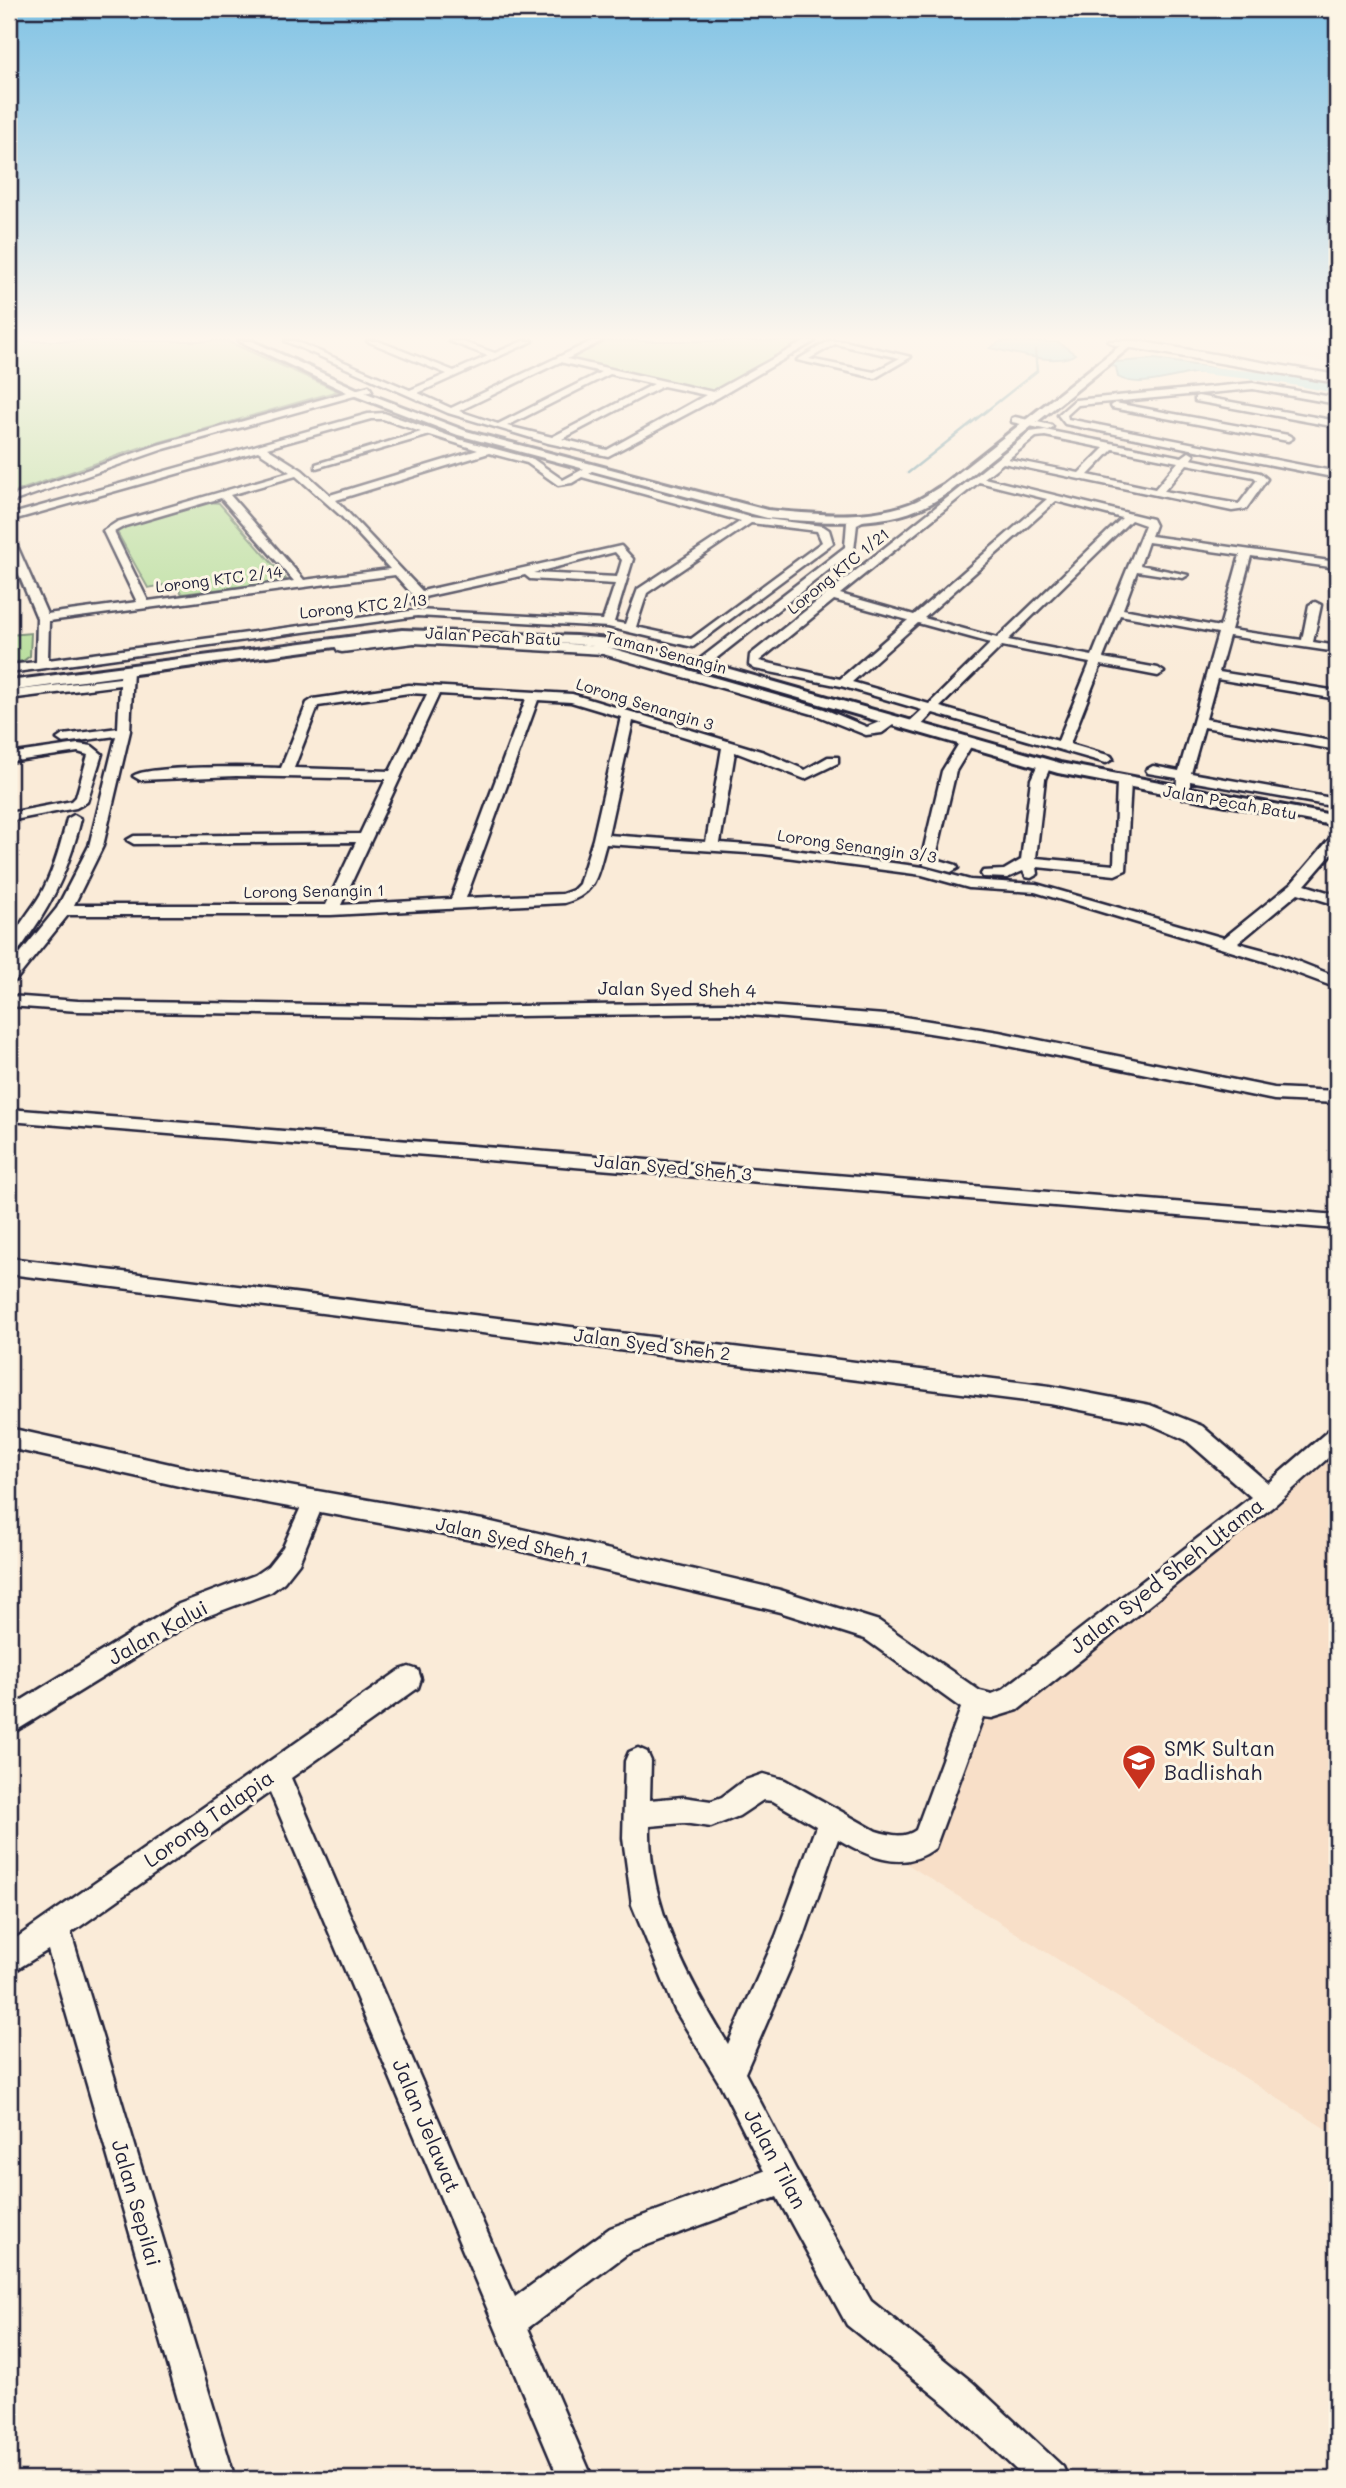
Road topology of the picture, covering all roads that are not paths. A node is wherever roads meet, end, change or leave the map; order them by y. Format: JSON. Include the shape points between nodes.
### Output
{"nodes":[{"id":1,"x":132,"y":457,"type":"edge"},
{"id":2,"x":223,"y":457,"type":"edge"},
{"id":3,"x":275,"y":457,"type":"edge"},
{"id":4,"x":348,"y":457,"type":"edge"},
{"id":5,"x":465,"y":457,"type":"edge"},
{"id":6,"x":515,"y":457,"type":"edge"},
{"id":7,"x":541,"y":457,"type":"edge"},
{"id":8,"x":582,"y":457,"type":"edge"},
{"id":9,"x":968,"y":457,"type":"edge"},
{"id":10,"x":986,"y":457,"type":"edge"},
{"id":11,"x":1005,"y":457,"type":"edge"},
{"id":12,"x":1100,"y":457,"type":"edge"},
{"id":13,"x":1181,"y":457,"type":"edge"},
{"id":14,"x":1183,"y":457,"type":"edge"},
{"id":15,"x":1228,"y":457,"type":"edge"},
{"id":16,"x":1274,"y":457,"type":"edge"},
{"id":17,"x":1187,"y":458,"type":"junction"},
{"id":18,"x":1001,"y":460,"type":"junction"},
{"id":19,"x":319,"y":466,"type":"dead end"},
{"id":20,"x":1268,"y":466,"type":"junction"},
{"id":21,"x":586,"y":471,"type":"junction"},
{"id":22,"x":299,"y":472,"type":"junction"},
{"id":23,"x":1337,"y":475,"type":"edge"},
{"id":24,"x":1081,"y":477,"type":"junction"},
{"id":25,"x":978,"y":480,"type":"junction"},
{"id":26,"x":1337,"y":484,"type":"edge"},
{"id":27,"x":1157,"y":493,"type":"junction"},
{"id":28,"x":223,"y":494,"type":"junction"},
{"id":29,"x":1054,"y":498,"type":"junction"},
{"id":30,"x":328,"y":499,"type":"junction"},
{"id":31,"x":9,"y":500,"type":"edge"},
{"id":32,"x":867,"y":516,"type":"junction"},
{"id":33,"x":1129,"y":516,"type":"junction"},
{"id":34,"x":9,"y":518,"type":"edge"},
{"id":35,"x":833,"y":519,"type":"junction"},
{"id":36,"x":749,"y":520,"type":"junction"},
{"id":37,"x":850,"y":527,"type":"junction"},
{"id":38,"x":9,"y":539,"type":"edge"},
{"id":39,"x":1146,"y":539,"type":"junction"},
{"id":40,"x":1246,"y":554,"type":"junction"},
{"id":41,"x":1337,"y":565,"type":"edge"},
{"id":42,"x":1135,"y":567,"type":"junction"},
{"id":43,"x":398,"y":571,"type":"junction"},
{"id":44,"x":512,"y":575,"type":"junction"},
{"id":45,"x":1183,"y":575,"type":"dead end"},
{"id":46,"x":622,"y":581,"type":"junction"},
{"id":47,"x":302,"y":584,"type":"junction"},
{"id":48,"x":419,"y":595,"type":"junction"},
{"id":49,"x":833,"y":596,"type":"junction"},
{"id":50,"x":145,"y":605,"type":"junction"},
{"id":51,"x":1315,"y":605,"type":"dead end"},
{"id":52,"x":1117,"y":611,"type":"junction"},
{"id":53,"x":417,"y":613,"type":"junction"},
{"id":54,"x":43,"y":618,"type":"junction"},
{"id":55,"x":916,"y":619,"type":"junction"},
{"id":56,"x":608,"y":624,"type":"junction"},
{"id":57,"x":630,"y":628,"type":"junction"},
{"id":58,"x":1224,"y":631,"type":"junction"},
{"id":59,"x":999,"y":642,"type":"junction"},
{"id":60,"x":339,"y":643,"type":"junction"},
{"id":61,"x":1307,"y":645,"type":"junction"},
{"id":62,"x":1337,"y":649,"type":"edge"},
{"id":63,"x":720,"y":650,"type":"junction"},
{"id":64,"x":1097,"y":661,"type":"junction"},
{"id":65,"x":42,"y":664,"type":"junction"},
{"id":66,"x":700,"y":665,"type":"junction"},
{"id":67,"x":9,"y":669,"type":"edge"},
{"id":68,"x":1158,"y":672,"type":"dead end"},
{"id":69,"x":730,"y":674,"type":"junction"},
{"id":70,"x":1212,"y":675,"type":"junction"},
{"id":71,"x":127,"y":676,"type":"junction"},
{"id":72,"x":843,"y":683,"type":"junction"},
{"id":73,"x":9,"y":686,"type":"edge"},
{"id":74,"x":434,"y":691,"type":"junction"},
{"id":75,"x":9,"y":695,"type":"edge"},
{"id":76,"x":1337,"y":695,"type":"edge"},
{"id":77,"x":533,"y":696,"type":"junction"},
{"id":78,"x":931,"y":708,"type":"junction"},
{"id":79,"x":628,"y":716,"type":"junction"},
{"id":80,"x":894,"y":720,"type":"junction"},
{"id":81,"x":1199,"y":722,"type":"junction"},
{"id":82,"x":913,"y":726,"type":"junction"},
{"id":83,"x":124,"y":731,"type":"junction"},
{"id":84,"x":966,"y":743,"type":"junction"},
{"id":85,"x":1337,"y":746,"type":"edge"},
{"id":86,"x":729,"y":747,"type":"junction"},
{"id":87,"x":9,"y":748,"type":"edge"},
{"id":88,"x":39,"y":748,"type":"junction"},
{"id":89,"x":1062,"y":748,"type":"junction"},
{"id":90,"x":9,"y":758,"type":"edge"},
{"id":91,"x":1106,"y":759,"type":"dead end"},
{"id":92,"x":833,"y":760,"type":"dead end"},
{"id":93,"x":1044,"y":765,"type":"junction"},
{"id":94,"x":1153,"y":770,"type":"dead end"},
{"id":95,"x":286,"y":771,"type":"junction"},
{"id":96,"x":395,"y":775,"type":"junction"},
{"id":97,"x":1184,"y":775,"type":"junction"},
{"id":98,"x":141,"y":776,"type":"dead end"},
{"id":99,"x":1124,"y":782,"type":"junction"},
{"id":100,"x":1183,"y":794,"type":"junction"},
{"id":101,"x":1337,"y":803,"type":"edge"},
{"id":102,"x":104,"y":814,"type":"junction"},
{"id":103,"x":75,"y":818,"type":"junction"},
{"id":104,"x":18,"y":819,"type":"edge"},
{"id":105,"x":1335,"y":824,"type":"edge"},
{"id":106,"x":9,"y":828,"type":"edge"},
{"id":107,"x":365,"y":838,"type":"junction"},
{"id":108,"x":600,"y":839,"type":"junction"},
{"id":109,"x":1337,"y":839,"type":"edge"},
{"id":110,"x":134,"y":840,"type":"dead end"},
{"id":111,"x":712,"y":846,"type":"junction"},
{"id":112,"x":1028,"y":862,"type":"junction"},
{"id":113,"x":1296,"y":887,"type":"junction"},
{"id":114,"x":1036,"y":888,"type":"junction"},
{"id":115,"x":1337,"y":900,"type":"edge"},
{"id":116,"x":457,"y":903,"type":"junction"},
{"id":117,"x":64,"y":910,"type":"junction"},
{"id":118,"x":331,"y":910,"type":"junction"},
{"id":119,"x":1227,"y":944,"type":"junction"},
{"id":120,"x":9,"y":951,"type":"edge"},
{"id":121,"x":9,"y":977,"type":"edge"},
{"id":122,"x":1337,"y":983,"type":"edge"},
{"id":123,"x":9,"y":1001,"type":"edge"},
{"id":124,"x":1337,"y":1097,"type":"edge"},
{"id":125,"x":9,"y":1115,"type":"edge"},
{"id":126,"x":1337,"y":1222,"type":"edge"},
{"id":127,"x":9,"y":1266,"type":"edge"},
{"id":128,"x":9,"y":1437,"type":"edge"},
{"id":129,"x":1337,"y":1437,"type":"edge"},
{"id":130,"x":1268,"y":1497,"type":"junction"},
{"id":131,"x":314,"y":1501,"type":"junction"},
{"id":132,"x":410,"y":1679,"type":"dead end"},
{"id":133,"x":983,"y":1704,"type":"junction"},
{"id":134,"x":9,"y":1722,"type":"edge"},
{"id":135,"x":638,"y":1761,"type":"dead end"},
{"id":136,"x":275,"y":1772,"type":"junction"},
{"id":137,"x":636,"y":1814,"type":"junction"},
{"id":138,"x":831,"y":1820,"type":"junction"},
{"id":139,"x":55,"y":1927,"type":"junction"},
{"id":140,"x":9,"y":1960,"type":"edge"},
{"id":141,"x":730,"y":2074,"type":"junction"},
{"id":142,"x":784,"y":2179,"type":"junction"},
{"id":143,"x":509,"y":2322,"type":"junction"},
{"id":144,"x":218,"y":2479,"type":"edge"},
{"id":145,"x":576,"y":2479,"type":"edge"},
{"id":146,"x":1051,"y":2479,"type":"edge"}],
"edges":[{"from":1,"to":31,"type":"street"},
{"from":2,"to":34,"type":"street"},
{"from":3,"to":22,"type":"street"},
{"from":4,"to":19,"type":"street"},
{"from":5,"to":30,"type":"street"},
{"from":6,"to":21,"type":"street","via":[[530,461],[561,482]]},
{"from":7,"to":21,"type":"street"},
{"from":8,"to":9,"type":"street","via":[[767,506],[816,511],[877,506],[916,494]]},
{"from":10,"to":32,"type":"street","via":[[925,502]]},
{"from":11,"to":18,"type":"street","name":"Lorong KTC 1/21"},
{"from":12,"to":24,"type":"street"},
{"from":13,"to":17,"type":"street","name":"Lorong KTC 1/21"},
{"from":14,"to":17,"type":"street"},
{"from":15,"to":20,"type":"street"},
{"from":16,"to":20,"type":"street"},
{"from":17,"to":20,"type":"street"},
{"from":17,"to":27,"type":"street"},
{"from":17,"to":27,"type":"street","name":"Lorong KTC 1/21","via":[[1262,479],[1242,507],[1232,509]]},
{"from":18,"to":24,"type":"street"},
{"from":18,"to":25,"type":"street","name":"Lorong KTC 1/21"},
{"from":20,"to":23,"type":"street"},
{"from":20,"to":26,"type":"street"},
{"from":21,"to":35,"type":"street","via":[[767,514]]},
{"from":21,"to":36,"type":"street"},
{"from":22,"to":28,"type":"street"},
{"from":22,"to":30,"type":"street"},
{"from":24,"to":27,"type":"street"},
{"from":25,"to":29,"type":"street"},
{"from":25,"to":49,"type":"street","name":"Lorong KTC 1/21"},
{"from":28,"to":47,"type":"street"},
{"from":28,"to":50,"type":"street","via":[[108,531]]},
{"from":29,"to":33,"type":"street"},
{"from":29,"to":55,"type":"street"},
{"from":30,"to":43,"type":"street"},
{"from":32,"to":35,"type":"street"},
{"from":32,"to":37,"type":"street","via":[[855,519]]},
{"from":33,"to":39,"type":"street","via":[[1149,521]]},
{"from":33,"to":59,"type":"street"},
{"from":35,"to":37,"type":"street"},
{"from":36,"to":57,"type":"street","via":[[642,591]]},
{"from":36,"to":57,"type":"street","name":"Lorong KTC 2/13","via":[[824,530],[828,542],[696,642]]},
{"from":37,"to":63,"type":"street","via":[[850,548]]},
{"from":38,"to":54,"type":"street"},
{"from":39,"to":40,"type":"street"},
{"from":39,"to":42,"type":"street"},
{"from":40,"to":41,"type":"street"},
{"from":40,"to":58,"type":"street"},
{"from":42,"to":45,"type":"street"},
{"from":42,"to":52,"type":"street"},
{"from":43,"to":47,"type":"street","name":"Lorong KTC 2/14"},
{"from":43,"to":48,"type":"street"},
{"from":44,"to":46,"type":"street"},
{"from":44,"to":46,"type":"street","via":[[617,548],[628,559]]},
{"from":44,"to":48,"type":"street"},
{"from":46,"to":56,"type":"street"},
{"from":47,"to":50,"type":"street","name":"Lorong KTC 2/14"},
{"from":48,"to":53,"type":"street"},
{"from":49,"to":55,"type":"street"},
{"from":49,"to":72,"type":"street","name":"Lorong KTC 1/21","via":[[753,662]]},
{"from":50,"to":54,"type":"street","name":"Lorong KTC 2/14"},
{"from":51,"to":61,"type":"street"},
{"from":52,"to":58,"type":"street"},
{"from":52,"to":64,"type":"street"},
{"from":53,"to":56,"type":"street","name":"Lorong KTC 2/13"},
{"from":53,"to":65,"type":"street","name":"Lorong KTC 2/13"},
{"from":54,"to":65,"type":"street"},
{"from":55,"to":59,"type":"street"},
{"from":55,"to":72,"type":"street"},
{"from":56,"to":57,"type":"street","name":"Lorong KTC 2/13"},
{"from":58,"to":61,"type":"street"},
{"from":58,"to":70,"type":"street"},
{"from":59,"to":64,"type":"street"},
{"from":59,"to":78,"type":"street"},
{"from":60,"to":66,"type":"street","name":"Jalan Pecah Batu","via":[[420,633],[576,640],[620,645]]},
{"from":60,"to":71,"type":"street","name":"Jalan Pecah Batu"},
{"from":60,"to":80,"type":"street","name":"Taman Senangin","via":[[347,648],[421,639],[604,650],[820,712],[866,731]]},
{"from":61,"to":62,"type":"street"},
{"from":63,"to":66,"type":"street"},
{"from":63,"to":69,"type":"street","via":[[719,658]]},
{"from":64,"to":68,"type":"street"},
{"from":64,"to":89,"type":"street"},
{"from":65,"to":67,"type":"street","name":"Lorong KTC 2/13"},
{"from":66,"to":69,"type":"street","name":"Jalan Pecah Batu"},
{"from":69,"to":80,"type":"street","name":"Jalan Pecah Batu"},
{"from":70,"to":76,"type":"street"},
{"from":70,"to":81,"type":"street"},
{"from":71,"to":73,"type":"street","name":"Jalan Pecah Batu"},
{"from":71,"to":75,"type":"street"},
{"from":71,"to":83,"type":"street"},
{"from":72,"to":78,"type":"street","name":"Lorong KTC 1/21"},
{"from":74,"to":77,"type":"street","name":"Lorong Senangin 3"},
{"from":74,"to":95,"type":"street","name":"Lorong Senangin 3","via":[[382,692],[313,703]]},
{"from":74,"to":96,"type":"street"},
{"from":77,"to":79,"type":"street","name":"Lorong Senangin 3","via":[[572,698]]},
{"from":77,"to":116,"type":"street"},
{"from":78,"to":82,"type":"street"},
{"from":78,"to":89,"type":"street","name":"Lorong KTC 1/21"},
{"from":79,"to":86,"type":"street","name":"Lorong Senangin 3"},
{"from":79,"to":108,"type":"street"},
{"from":80,"to":82,"type":"street","name":"Jalan Pecah Batu"},
{"from":81,"to":85,"type":"street"},
{"from":81,"to":97,"type":"street"},
{"from":82,"to":84,"type":"street","name":"Jalan Pecah Batu"},
{"from":83,"to":88,"type":"street"},
{"from":83,"to":102,"type":"street"},
{"from":84,"to":93,"type":"street","name":"Jalan Pecah Batu"},
{"from":84,"to":112,"type":"street","via":[[949,771],[929,862],[1007,874]]},
{"from":86,"to":92,"type":"street","name":"Lorong Senangin 3","via":[[805,775]]},
{"from":86,"to":111,"type":"street"},
{"from":87,"to":88,"type":"street"},
{"from":88,"to":90,"type":"street"},
{"from":88,"to":104,"type":"street","via":[[78,748],[95,754],[82,799]]},
{"from":89,"to":91,"type":"street","name":"Lorong KTC 1/21"},
{"from":93,"to":99,"type":"street","name":"Jalan Pecah Batu"},
{"from":93,"to":112,"type":"street","via":[[1038,779]]},
{"from":94,"to":97,"type":"street"},
{"from":95,"to":96,"type":"street"},
{"from":95,"to":98,"type":"street"},
{"from":96,"to":107,"type":"street"},
{"from":97,"to":100,"type":"street"},
{"from":97,"to":101,"type":"street"},
{"from":99,"to":100,"type":"street","name":"Jalan Pecah Batu"},
{"from":99,"to":112,"type":"street","via":[[1121,867],[1107,872]]},
{"from":100,"to":105,"type":"street","name":"Jalan Pecah Batu"},
{"from":102,"to":103,"type":"street"},
{"from":102,"to":117,"type":"street","via":[[96,846]]},
{"from":103,"to":104,"type":"street"},
{"from":103,"to":120,"type":"street","via":[[48,899]]},
{"from":104,"to":106,"type":"street"},
{"from":107,"to":110,"type":"street"},
{"from":107,"to":118,"type":"street"},
{"from":108,"to":111,"type":"street","name":"Lorong Senangin 3/3"},
{"from":108,"to":116,"type":"street","name":"Lorong Senangin 1","via":[[586,885],[578,893],[564,898]]},
{"from":109,"to":113,"type":"street"},
{"from":111,"to":114,"type":"street","name":"Lorong Senangin 3/3","via":[[923,871],[982,886]]},
{"from":112,"to":114,"type":"street"},
{"from":113,"to":115,"type":"street"},
{"from":113,"to":119,"type":"street"},
{"from":114,"to":119,"type":"street","name":"Lorong Senangin 3/3"},
{"from":116,"to":118,"type":"street","name":"Lorong Senangin 1"},
{"from":117,"to":118,"type":"street","name":"Lorong Senangin 1"},
{"from":117,"to":121,"type":"street"},
{"from":119,"to":122,"type":"street"},
{"from":123,"to":124,"type":"street","name":"Jalan Syed Sheh 4","via":[[439,1012],[728,1008],[898,1022],[1274,1094]]},
{"from":125,"to":126,"type":"street","name":"Jalan Syed Sheh 3"},
{"from":127,"to":130,"type":"street","name":"Jalan Syed Sheh 2","via":[[1049,1395],[1150,1414],[1194,1433]]},
{"from":128,"to":131,"type":"street","name":"Jalan Syed Sheh 1"},
{"from":129,"to":130,"type":"street","name":"Jalan Syed Sheh Utama"},
{"from":130,"to":133,"type":"street","name":"Jalan Syed Sheh Utama","via":[[1009,1702]]},
{"from":131,"to":133,"type":"street","name":"Jalan Syed Sheh 1","via":[[483,1531],[780,1601],[871,1629]]},
{"from":131,"to":134,"type":"street","name":"Jalan Kalui","via":[[291,1555],[263,1584],[187,1612]]},
{"from":132,"to":136,"type":"street","name":"Lorong Talapia"},
{"from":133,"to":138,"type":"street","via":[[926,1839],[912,1848],[888,1847]]},
{"from":135,"to":137,"type":"street","name":"Jalan Tilan"},
{"from":136,"to":139,"type":"street","name":"Lorong Talapia"},
{"from":136,"to":143,"type":"street","name":"Jalan Jelawat"},
{"from":137,"to":138,"type":"street","via":[[683,1810],[711,1814],[763,1787],[776,1789]]},
{"from":137,"to":141,"type":"street","name":"Jalan Tilan","via":[[646,1905],[685,2000]]},
{"from":138,"to":141,"type":"street","via":[[789,1939]]},
{"from":139,"to":140,"type":"street","name":"Lorong Talapia"},
{"from":139,"to":144,"type":"street","name":"Jalan Sepilai"},
{"from":141,"to":142,"type":"street","name":"Jalan Tilan"},
{"from":142,"to":143,"type":"street","via":[[621,2239]]},
{"from":142,"to":146,"type":"street","name":"Jalan Tilan","via":[[859,2313],[960,2394]]},
{"from":143,"to":145,"type":"street","name":"Jalan Jelawat"}]}
